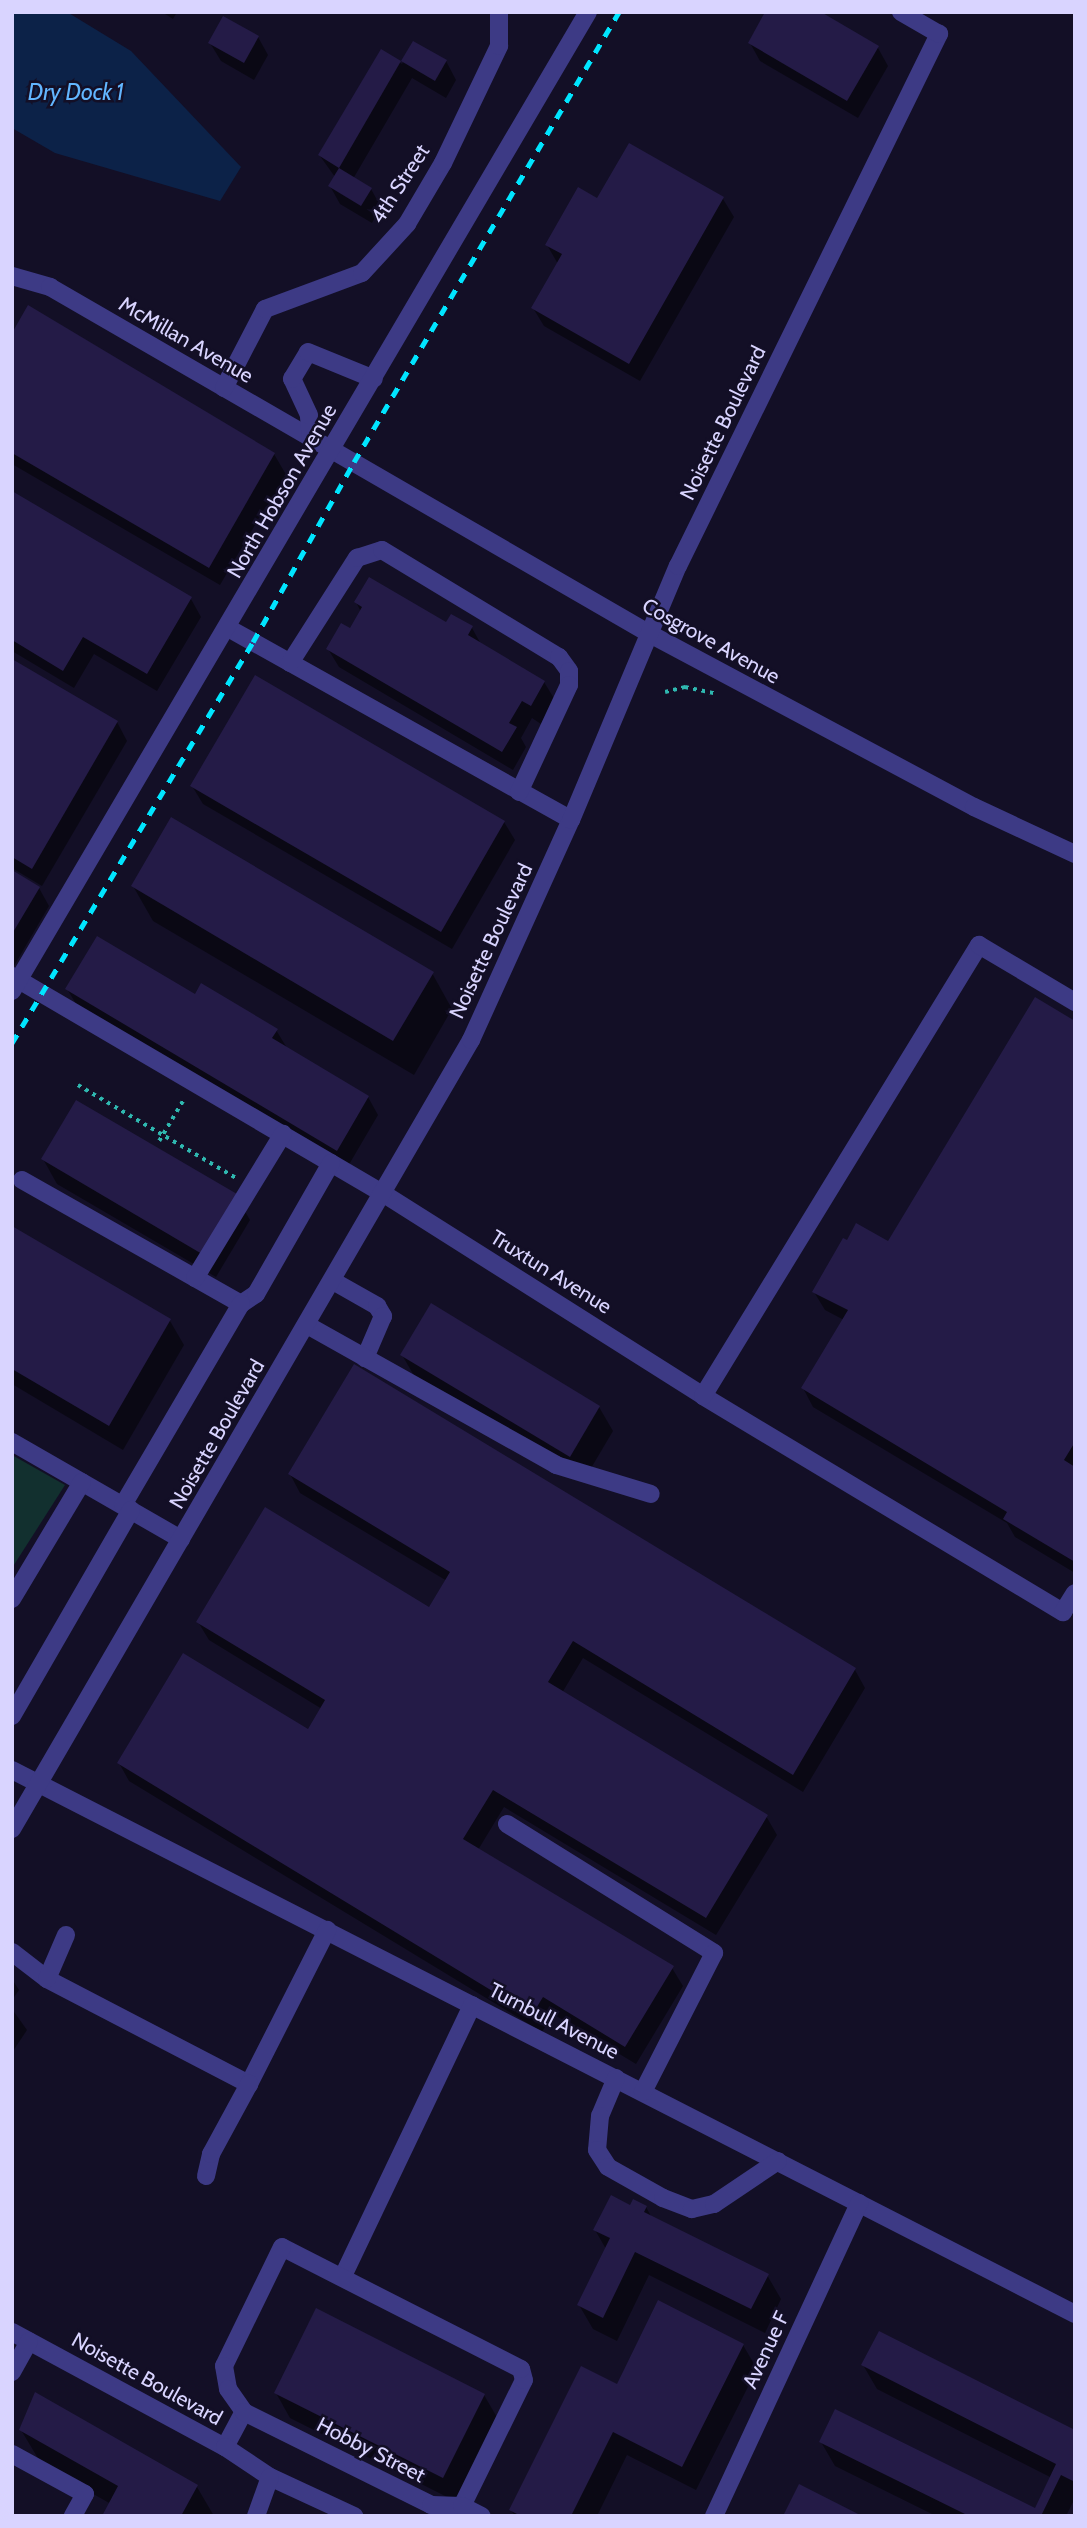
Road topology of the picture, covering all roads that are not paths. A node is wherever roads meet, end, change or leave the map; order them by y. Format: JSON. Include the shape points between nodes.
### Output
{"nodes":[{"id":1,"x":499,"y":12,"type":"edge"},
{"id":2,"x":588,"y":12,"type":"edge"},
{"id":3,"x":901,"y":12,"type":"edge"},
{"id":4,"x":12,"y":276,"type":"edge"},
{"id":5,"x":374,"y":379,"type":"junction"},
{"id":6,"x":224,"y":388,"type":"junction"},
{"id":7,"x":311,"y":440,"type":"junction"},
{"id":8,"x":335,"y":450,"type":"junction"},
{"id":9,"x":228,"y":628,"type":"junction"},
{"id":10,"x":650,"y":634,"type":"junction"},
{"id":11,"x":290,"y":663,"type":"junction"},
{"id":12,"x":519,"y":792,"type":"junction"},
{"id":13,"x":571,"y":820,"type":"junction"},
{"id":14,"x":1075,"y":854,"type":"edge"},
{"id":15,"x":14,"y":982,"type":"edge"},
{"id":16,"x":1075,"y":1002,"type":"edge"},
{"id":17,"x":283,"y":1134,"type":"junction"},
{"id":18,"x":331,"y":1163,"type":"junction"},
{"id":19,"x":22,"y":1180,"type":"dead end"},
{"id":20,"x":384,"y":1194,"type":"junction"},
{"id":21,"x":195,"y":1278,"type":"junction"},
{"id":22,"x":333,"y":1281,"type":"junction"},
{"id":23,"x":241,"y":1304,"type":"junction"},
{"id":24,"x":307,"y":1325,"type":"junction"},
{"id":25,"x":365,"y":1358,"type":"junction"},
{"id":26,"x":703,"y":1396,"type":"junction"},
{"id":27,"x":12,"y":1441,"type":"edge"},
{"id":28,"x":82,"y":1482,"type":"junction"},
{"id":29,"x":651,"y":1494,"type":"dead end"},
{"id":30,"x":127,"y":1508,"type":"junction"},
{"id":31,"x":181,"y":1539,"type":"junction"},
{"id":32,"x":1075,"y":1593,"type":"edge"},
{"id":33,"x":12,"y":1599,"type":"edge"},
{"id":34,"x":12,"y":1716,"type":"edge"},
{"id":35,"x":12,"y":1770,"type":"edge"},
{"id":36,"x":39,"y":1782,"type":"junction"},
{"id":37,"x":507,"y":1824,"type":"dead end"},
{"id":38,"x":12,"y":1829,"type":"edge"},
{"id":39,"x":327,"y":1930,"type":"junction"},
{"id":40,"x":66,"y":1935,"type":"dead end"},
{"id":41,"x":12,"y":1952,"type":"edge"},
{"id":42,"x":47,"y":1979,"type":"junction"},
{"id":43,"x":472,"y":2005,"type":"junction"},
{"id":44,"x":616,"y":2078,"type":"junction"},
{"id":45,"x":249,"y":2084,"type":"junction"},
{"id":46,"x":643,"y":2092,"type":"junction"},
{"id":47,"x":778,"y":2161,"type":"junction"},
{"id":48,"x":206,"y":2176,"type":"dead end"},
{"id":49,"x":859,"y":2203,"type":"junction"},
{"id":50,"x":343,"y":2276,"type":"junction"},
{"id":51,"x":1075,"y":2314,"type":"edge"},
{"id":52,"x":12,"y":2332,"type":"edge"},
{"id":53,"x":29,"y":2341,"type":"junction"},
{"id":54,"x":12,"y":2372,"type":"edge"},
{"id":55,"x":244,"y":2412,"type":"junction"},
{"id":56,"x":225,"y":2447,"type":"junction"},
{"id":57,"x":12,"y":2454,"type":"edge"},
{"id":58,"x":270,"y":2477,"type":"junction"},
{"id":59,"x":462,"y":2506,"type":"junction"},
{"id":60,"x":73,"y":2516,"type":"edge"},
{"id":61,"x":256,"y":2516,"type":"edge"},
{"id":62,"x":354,"y":2516,"type":"edge"},
{"id":63,"x":482,"y":2516,"type":"edge"},
{"id":64,"x":714,"y":2516,"type":"edge"}],
"edges":[{"from":1,"to":6,"type":"street","name":"4th Street","via":[[499,46],[443,163],[407,224],[362,273],[265,309]]},
{"from":2,"to":5,"type":"street","name":"North Hobson Avenue"},
{"from":3,"to":10,"type":"street","name":"Noisette Boulevard","via":[[939,34],[684,553]]},
{"from":4,"to":6,"type":"street","name":"McMillan Avenue","via":[[50,287]]},
{"from":5,"to":7,"type":"street","via":[[309,352],[292,379],[309,415]]},
{"from":5,"to":8,"type":"street","name":"North Hobson Avenue"},
{"from":6,"to":7,"type":"street","name":"McMillan Avenue"},
{"from":7,"to":8,"type":"street","name":"McMillan Avenue"},
{"from":8,"to":9,"type":"street","name":"North Hobson Avenue"},
{"from":8,"to":10,"type":"street","name":"Cosgrove Avenue"},
{"from":9,"to":11,"type":"street"},
{"from":9,"to":15,"type":"street","name":"North Hobson Avenue"},
{"from":10,"to":13,"type":"street","name":"Noisette Boulevard"},
{"from":10,"to":14,"type":"street","name":"Cosgrove Avenue","via":[[975,807]]},
{"from":11,"to":12,"type":"street"},
{"from":11,"to":12,"type":"street","via":[[357,558],[382,550],[559,657],[569,671],[569,685]]},
{"from":12,"to":13,"type":"street"},
{"from":13,"to":20,"type":"street","name":"Noisette Boulevard","via":[[471,1040]]},
{"from":15,"to":17,"type":"street","name":"Truxtun Avenue"},
{"from":16,"to":26,"type":"street","via":[[979,946]]},
{"from":17,"to":18,"type":"street","name":"Truxtun Avenue"},
{"from":17,"to":21,"type":"street"},
{"from":18,"to":20,"type":"street","name":"Truxtun Avenue"},
{"from":18,"to":23,"type":"street","via":[[256,1294]]},
{"from":19,"to":21,"type":"street"},
{"from":20,"to":22,"type":"street","name":"Noisette Boulevard"},
{"from":20,"to":26,"type":"street","name":"Truxtun Avenue"},
{"from":21,"to":23,"type":"street"},
{"from":22,"to":24,"type":"street","name":"Noisette Boulevard"},
{"from":22,"to":25,"type":"street","via":[[377,1306],[383,1316]]},
{"from":23,"to":30,"type":"street"},
{"from":24,"to":25,"type":"street"},
{"from":24,"to":31,"type":"street","name":"Noisette Boulevard"},
{"from":25,"to":29,"type":"street","via":[[556,1465]]},
{"from":26,"to":32,"type":"street","name":"Truxtun Avenue","via":[[1063,1612]]},
{"from":27,"to":28,"type":"street"},
{"from":28,"to":30,"type":"street"},
{"from":28,"to":33,"type":"street"},
{"from":30,"to":31,"type":"street"},
{"from":30,"to":34,"type":"street"},
{"from":31,"to":36,"type":"street","name":"Noisette Boulevard"},
{"from":35,"to":36,"type":"street","name":"Turnbull Avenue"},
{"from":36,"to":38,"type":"street","name":"Noisette Boulevard"},
{"from":36,"to":39,"type":"street","name":"Turnbull Avenue"},
{"from":37,"to":46,"type":"street","via":[[714,1953]]},
{"from":39,"to":43,"type":"street","name":"Turnbull Avenue"},
{"from":39,"to":45,"type":"street"},
{"from":40,"to":42,"type":"street"},
{"from":41,"to":42,"type":"street"},
{"from":42,"to":45,"type":"street"},
{"from":43,"to":44,"type":"street","name":"Turnbull Avenue"},
{"from":43,"to":50,"type":"street"},
{"from":44,"to":46,"type":"street","name":"Turnbull Avenue"},
{"from":44,"to":47,"type":"street","via":[[600,2116],[597,2150],[608,2167],[663,2199],[692,2209],[714,2204]]},
{"from":45,"to":48,"type":"street","via":[[211,2154]]},
{"from":46,"to":47,"type":"street","name":"Turnbull Avenue"},
{"from":47,"to":49,"type":"street","name":"Turnbull Avenue"},
{"from":49,"to":51,"type":"street","name":"Turnbull Avenue"},
{"from":49,"to":64,"type":"street","name":"Avenue F"},
{"from":50,"to":55,"type":"street","via":[[282,2247],[224,2366],[228,2389]]},
{"from":50,"to":59,"type":"street","via":[[521,2370],[524,2380]]},
{"from":52,"to":53,"type":"street","name":"Noisette Boulevard"},
{"from":53,"to":54,"type":"street"},
{"from":53,"to":56,"type":"street","name":"Noisette Boulevard"},
{"from":55,"to":56,"type":"street","name":"Noisette Boulevard"},
{"from":55,"to":59,"type":"street","name":"Hobby Street","via":[[431,2505]]},
{"from":56,"to":58,"type":"street"},
{"from":57,"to":60,"type":"street","via":[[85,2494]]},
{"from":58,"to":61,"type":"street"},
{"from":58,"to":62,"type":"street"},
{"from":59,"to":63,"type":"street","name":"Hobby Street"}]}
